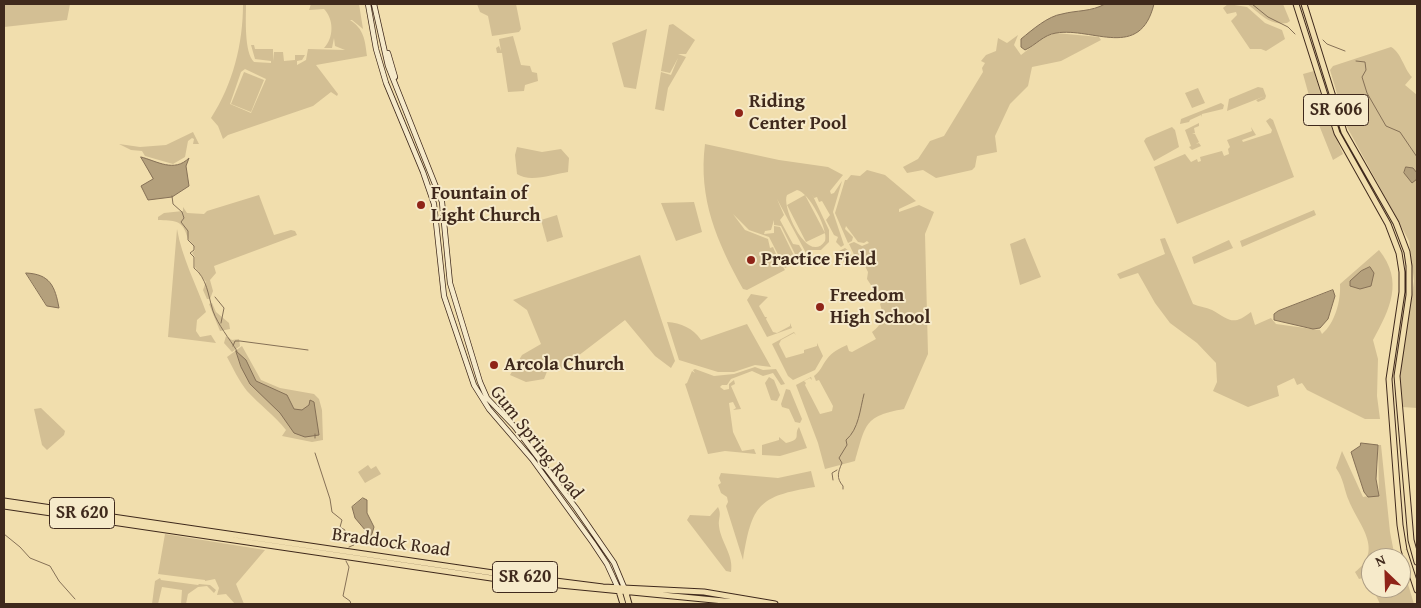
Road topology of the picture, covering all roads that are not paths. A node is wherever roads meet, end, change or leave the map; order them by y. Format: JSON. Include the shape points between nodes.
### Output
{"nodes":[{"id":1,"x":368,"y":4,"type":"edge"},
{"id":2,"x":374,"y":4,"type":"edge"},
{"id":3,"x":1296,"y":4,"type":"edge"},
{"id":4,"x":1304,"y":4,"type":"edge"},
{"id":5,"x":388,"y":53,"type":"dead end"},
{"id":6,"x":1312,"y":56,"type":"junction"},
{"id":7,"x":1315,"y":66,"type":"junction"},
{"id":8,"x":1323,"y":66,"type":"junction"},
{"id":9,"x":1326,"y":77,"type":"junction"},
{"id":10,"x":399,"y":96,"type":"junction"},
{"id":11,"x":4,"y":501,"type":"edge"},
{"id":12,"x":4,"y":506,"type":"edge"},
{"id":13,"x":314,"y":551,"type":"junction"},
{"id":14,"x":353,"y":552,"type":"junction"},
{"id":15,"x":1417,"y":562,"type":"edge"},
{"id":16,"x":523,"y":577,"type":"junction"},
{"id":17,"x":498,"y":579,"type":"junction"},
{"id":18,"x":570,"y":582,"type":"junction"},
{"id":19,"x":546,"y":585,"type":"junction"},
{"id":20,"x":622,"y":590,"type":"junction"},
{"id":21,"x":1417,"y":590,"type":"edge"},
{"id":22,"x":735,"y":596,"type":"junction"},
{"id":23,"x":696,"y":598,"type":"junction"},
{"id":24,"x":623,"y":604,"type":"edge"},
{"id":25,"x":629,"y":604,"type":"edge"},
{"id":26,"x":755,"y":604,"type":"edge"},
{"id":27,"x":775,"y":604,"type":"edge"}],
"edges":[{"from":1,"to":20,"type":"main road","name":"Gum Spring Road","via":[[386,83],[424,172],[434,204],[444,296],[474,385],[489,409],[532,458],[593,542]]},
{"from":2,"to":10,"type":"main road","name":"Gum Spring Road","via":[[386,60]]},
{"from":3,"to":6,"type":"main road","number":"SR 606"},
{"from":4,"to":8,"type":"main road","number":"SR 606"},
{"from":5,"to":10,"type":"main road"},
{"from":6,"to":7,"type":"main road","number":"SR 606"},
{"from":6,"to":8,"type":"main road"},
{"from":7,"to":9,"type":"main road"},
{"from":7,"to":21,"type":"main road","number":"SR 606","via":[[1337,133],[1388,224],[1401,261],[1402,292],[1389,379],[1400,525]]},
{"from":8,"to":9,"type":"main road","number":"SR 606"},
{"from":9,"to":15,"type":"main road","number":"SR 606","via":[[1344,132],[1396,223],[1408,259],[1409,295],[1397,376],[1411,540]]},
{"from":10,"to":20,"type":"main road","name":"Gum Spring Road","via":[[442,202],[450,283],[482,387],[487,398],[514,426],[576,508],[614,564]]},
{"from":11,"to":14,"type":"main road","name":"Braddock Road","number":"SR 620"},
{"from":12,"to":13,"type":"main road","name":"Braddock Road","number":"SR 620"},
{"from":13,"to":14,"type":"main road"},
{"from":13,"to":17,"type":"main road","name":"Braddock Road"},
{"from":14,"to":16,"type":"main road","name":"Braddock Road","number":"SR 620"},
{"from":16,"to":17,"type":"main road","via":[[504,576]]},
{"from":16,"to":18,"type":"main road","name":"Braddock Road","number":"SR 620"},
{"from":17,"to":19,"type":"main road","name":"Braddock Road"},
{"from":18,"to":19,"type":"main road"},
{"from":18,"to":20,"type":"main road","name":"Braddock Road","number":"SR 620"},
{"from":19,"to":20,"type":"main road","name":"Braddock Road"},
{"from":20,"to":22,"type":"main road","name":"Braddock Road","number":"SR 620"},
{"from":20,"to":23,"type":"main road","name":"Braddock Road","number":"SR 620"},
{"from":20,"to":24,"type":"main road","name":"Gum Spring Road"},
{"from":20,"to":25,"type":"main road","name":"Gum Spring Road"},
{"from":22,"to":23,"type":"main road"},
{"from":22,"to":27,"type":"main road","name":"Braddock Road","number":"SR 620"},
{"from":23,"to":26,"type":"main road","name":"Braddock Road","number":"SR 620"}]}
